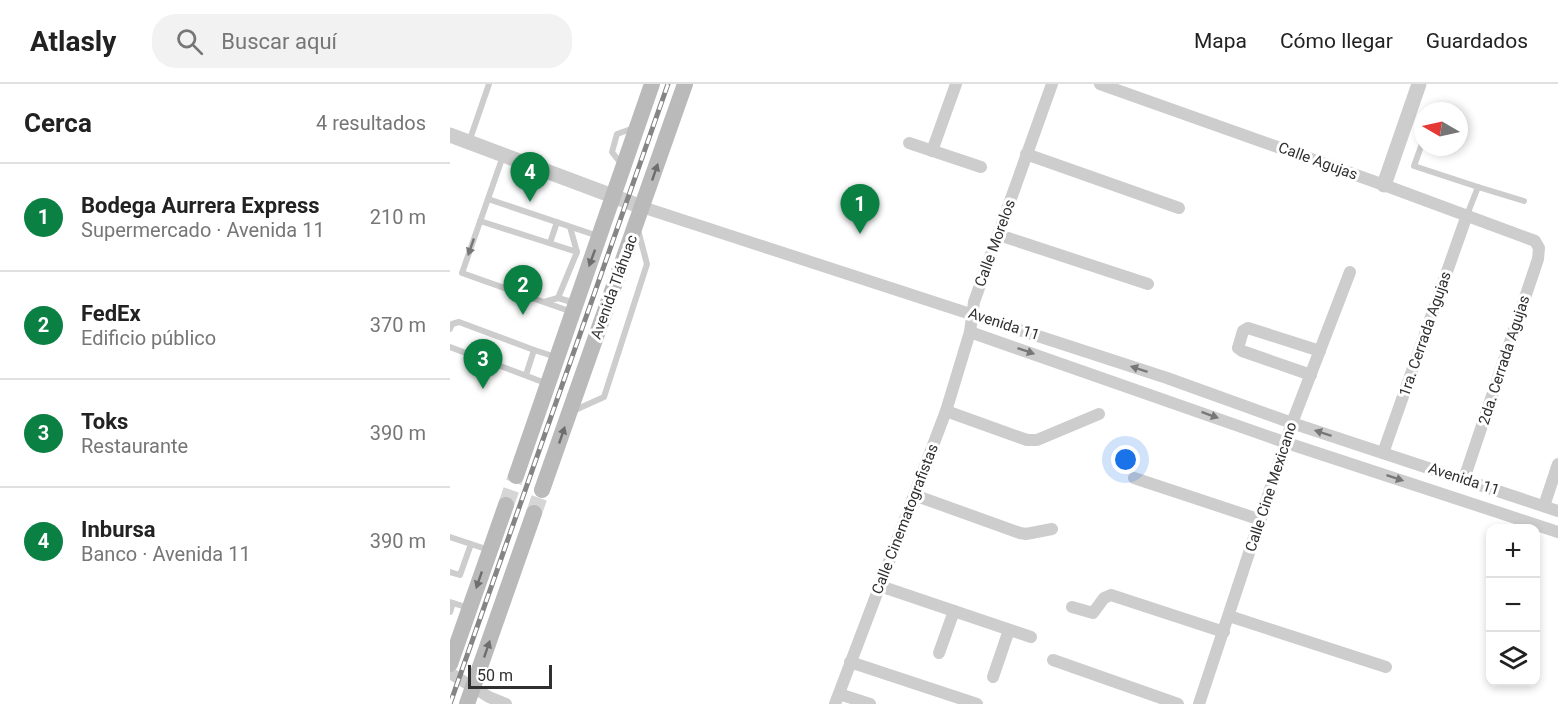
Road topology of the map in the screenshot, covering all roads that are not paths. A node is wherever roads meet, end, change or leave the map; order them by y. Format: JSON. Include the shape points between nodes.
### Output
{"nodes":[{"id":1,"x":489,"y":84,"type":"edge"},
{"id":2,"x":652,"y":84,"type":"edge"},
{"id":3,"x":685,"y":84,"type":"edge"},
{"id":4,"x":956,"y":84,"type":"edge"},
{"id":5,"x":1052,"y":84,"type":"edge"},
{"id":6,"x":1100,"y":84,"type":"edge"},
{"id":7,"x":1419,"y":84,"type":"edge"},
{"id":8,"x":450,"y":135,"type":"edge"},
{"id":9,"x":469,"y":142,"type":"junction"},
{"id":10,"x":909,"y":143,"type":"dead end"},
{"id":11,"x":932,"y":151,"type":"junction"},
{"id":12,"x":1026,"y":154,"type":"junction"},
{"id":13,"x":503,"y":155,"type":"junction"},
{"id":14,"x":1418,"y":156,"type":"edge"},
{"id":15,"x":981,"y":166,"type":"dead end"},
{"id":16,"x":1384,"y":184,"type":"junction"},
{"id":17,"x":1478,"y":187,"type":"junction"},
{"id":18,"x":615,"y":196,"type":"junction"},
{"id":19,"x":488,"y":199,"type":"junction"},
{"id":20,"x":1524,"y":201,"type":"dead end"},
{"id":21,"x":642,"y":207,"type":"junction"},
{"id":22,"x":1179,"y":208,"type":"dead end"},
{"id":23,"x":1467,"y":215,"type":"junction"},
{"id":24,"x":480,"y":221,"type":"junction"},
{"id":25,"x":557,"y":222,"type":"junction"},
{"id":26,"x":636,"y":225,"type":"junction"},
{"id":27,"x":570,"y":226,"type":"junction"},
{"id":28,"x":999,"y":235,"type":"junction"},
{"id":29,"x":600,"y":236,"type":"junction"},
{"id":30,"x":1535,"y":241,"type":"joint"},
{"id":31,"x":550,"y":243,"type":"junction"},
{"id":32,"x":577,"y":252,"type":"junction"},
{"id":33,"x":1350,"y":272,"type":"dead end"},
{"id":34,"x":1148,"y":284,"type":"dead end"},
{"id":35,"x":558,"y":298,"type":"junction"},
{"id":36,"x":544,"y":302,"type":"junction"},
{"id":37,"x":574,"y":308,"type":"junction"},
{"id":38,"x":973,"y":314,"type":"junction"},
{"id":39,"x":450,"y":328,"type":"edge"},
{"id":40,"x":970,"y":332,"type":"junction"},
{"id":41,"x":450,"y":348,"type":"edge"},
{"id":42,"x":534,"y":350,"type":"junction"},
{"id":43,"x":1320,"y":351,"type":"junction"},
{"id":44,"x":557,"y":357,"type":"junction"},
{"id":45,"x":526,"y":375,"type":"junction"},
{"id":46,"x":1311,"y":375,"type":"junction"},
{"id":47,"x":1167,"y":378,"type":"junction"},
{"id":48,"x":548,"y":384,"type":"junction"},
{"id":49,"x":1161,"y":398,"type":"junction"},
{"id":50,"x":946,"y":411,"type":"junction"},
{"id":51,"x":570,"y":413,"type":"junction"},
{"id":52,"x":1099,"y":414,"type":"dead end"},
{"id":53,"x":1292,"y":423,"type":"junction"},
{"id":54,"x":1287,"y":443,"type":"junction"},
{"id":55,"x":1383,"y":453,"type":"junction"},
{"id":56,"x":1558,"y":464,"type":"edge"},
{"id":57,"x":516,"y":476,"type":"tunnel mouth"},
{"id":58,"x":1134,"y":478,"type":"dead end"},
{"id":59,"x":1464,"y":479,"type":"junction"},
{"id":60,"x":542,"y":490,"type":"tunnel mouth"},
{"id":61,"x":914,"y":495,"type":"junction"},
{"id":62,"x":506,"y":505,"type":"tunnel mouth"},
{"id":63,"x":1544,"y":506,"type":"junction"},
{"id":64,"x":1558,"y":512,"type":"edge"},
{"id":65,"x":534,"y":513,"type":"tunnel mouth"},
{"id":66,"x":1260,"y":520,"type":"junction"},
{"id":67,"x":1052,"y":529,"type":"dead end"},
{"id":68,"x":1558,"y":532,"type":"edge"},
{"id":69,"x":450,"y":537,"type":"edge"},
{"id":70,"x":471,"y":544,"type":"junction"},
{"id":71,"x":490,"y":550,"type":"junction"},
{"id":72,"x":450,"y":572,"type":"edge"},
{"id":73,"x":880,"y":586,"type":"junction"},
{"id":74,"x":452,"y":602,"type":"edge"},
{"id":75,"x":1072,"y":607,"type":"dead end"},
{"id":76,"x":470,"y":608,"type":"junction"},
{"id":77,"x":954,"y":611,"type":"junction"},
{"id":78,"x":450,"y":612,"type":"edge"},
{"id":79,"x":1229,"y":616,"type":"junction"},
{"id":80,"x":1009,"y":630,"type":"junction"},
{"id":81,"x":1224,"y":632,"type":"junction"},
{"id":82,"x":1031,"y":637,"type":"dead end"},
{"id":83,"x":454,"y":640,"type":"edge"},
{"id":84,"x":939,"y":653,"type":"dead end"},
{"id":85,"x":1053,"y":660,"type":"dead end"},
{"id":86,"x":850,"y":662,"type":"junction"},
{"id":87,"x":450,"y":663,"type":"edge"},
{"id":88,"x":1386,"y":667,"type":"dead end"},
{"id":89,"x":450,"y":673,"type":"edge"},
{"id":90,"x":993,"y":676,"type":"dead end"},
{"id":91,"x":473,"y":688,"type":"junction"},
{"id":92,"x":837,"y":699,"type":"edge"},
{"id":93,"x":467,"y":704,"type":"edge"},
{"id":94,"x":506,"y":704,"type":"edge"},
{"id":95,"x":870,"y":704,"type":"edge"},
{"id":96,"x":977,"y":704,"type":"edge"},
{"id":97,"x":1178,"y":704,"type":"edge"},
{"id":98,"x":1199,"y":704,"type":"edge"}],
"edges":[{"from":1,"to":9,"type":"lane"},
{"from":2,"to":18,"type":"main road","name":"Avenida Tláhuac"},
{"from":21,"to":3,"type":"main road","name":"Avenida Tláhuac","one_way":true},
{"from":4,"to":11,"type":"street"},
{"from":5,"to":12,"type":"street","name":"Calle Morelos"},
{"from":6,"to":16,"type":"street","name":"Calle Agujas"},
{"from":7,"to":16,"type":"street"},
{"from":8,"to":9,"type":"street","name":"Avenida 11"},
{"from":9,"to":13,"type":"street","name":"Avenida 11"},
{"from":10,"to":11,"type":"street"},
{"from":11,"to":15,"type":"street"},
{"from":12,"to":22,"type":"street"},
{"from":12,"to":28,"type":"street","name":"Calle Morelos"},
{"from":13,"to":18,"type":"street","name":"Avenida 11"},
{"from":13,"to":19,"type":"lane"},
{"from":14,"to":17,"type":"lane","via":[[1414,166]]},
{"from":16,"to":23,"type":"street","name":"Calle Agujas"},
{"from":17,"to":20,"type":"lane"},
{"from":17,"to":23,"type":"lane"},
{"from":18,"to":21,"type":"street","name":"Avenida 11"},
{"from":18,"to":29,"type":"main road","name":"Avenida Tláhuac"},
{"from":19,"to":24,"type":"lane"},
{"from":19,"to":25,"type":"lane"},
{"from":21,"to":26,"type":"main road","name":"Avenida Tláhuac"},
{"from":21,"to":38,"type":"street","name":"Avenida 11"},
{"from":23,"to":30,"type":"street","name":"Calle Agujas"},
{"from":23,"to":55,"type":"street","name":"1ra. Cerrada Agujas"},
{"from":24,"to":31,"type":"lane"},
{"from":24,"to":36,"type":"lane","one_way":true,"via":[[462,273]]},
{"from":25,"to":27,"type":"lane"},
{"from":25,"to":31,"type":"lane"},
{"from":26,"to":51,"type":"main road","name":"Avenida Tláhuac"},
{"from":26,"to":51,"type":"lane","via":[[647,264],[604,397]]},
{"from":27,"to":29,"type":"lane"},
{"from":27,"to":32,"type":"lane"},
{"from":28,"to":34,"type":"street"},
{"from":28,"to":38,"type":"street","name":"Calle Morelos"},
{"from":29,"to":37,"type":"main road","name":"Avenida Tláhuac","one_way":true},
{"from":30,"to":59,"type":"street","name":"2da. Cerrada Agujas","via":[[1538,259]]},
{"from":31,"to":32,"type":"lane"},
{"from":32,"to":35,"type":"lane"},
{"from":33,"to":43,"type":"street","name":"Calle Cine Mexicano"},
{"from":35,"to":36,"type":"lane"},
{"from":35,"to":37,"type":"lane"},
{"from":36,"to":37,"type":"lane"},
{"from":37,"to":44,"type":"main road","name":"Avenida Tláhuac"},
{"from":38,"to":40,"type":"street","name":"Calle Morelos"},
{"from":47,"to":38,"type":"street","name":"Avenida 11","one_way":true},
{"from":39,"to":42,"type":"lane","via":[[459,322]]},
{"from":40,"to":49,"type":"street","name":"Avenida 11","one_way":true},
{"from":40,"to":50,"type":"street","name":"Calle Cinematografistas"},
{"from":41,"to":45,"type":"lane"},
{"from":42,"to":44,"type":"lane"},
{"from":42,"to":45,"type":"lane"},
{"from":43,"to":46,"type":"street","name":"Calle Cine Mexicano"},
{"from":43,"to":46,"type":"street","via":[[1248,328],[1243,331],[1238,348],[1242,351]]},
{"from":44,"to":48,"type":"main road","name":"Avenida Tláhuac"},
{"from":45,"to":48,"type":"lane"},
{"from":46,"to":53,"type":"street","name":"Calle Cine Mexicano"},
{"from":47,"to":49,"type":"street"},
{"from":47,"to":53,"type":"street","name":"Avenida 11"},
{"from":48,"to":57,"type":"main road","name":"Avenida Tláhuac"},
{"from":49,"to":54,"type":"street","name":"Avenida 11","one_way":true},
{"from":50,"to":52,"type":"street","via":[[1027,440],[1037,440]]},
{"from":50,"to":61,"type":"street","name":"Calle Cinematografistas"},
{"from":60,"to":51,"type":"main road","name":"Avenida Tláhuac","one_way":true},
{"from":53,"to":54,"type":"street","name":"Calle Cine Mexicano"},
{"from":55,"to":53,"type":"street","name":"Avenida 11","one_way":true},
{"from":54,"to":66,"type":"street","name":"Calle Cine Mexicano"},
{"from":54,"to":68,"type":"street","name":"Avenida 11","one_way":true},
{"from":55,"to":59,"type":"street","name":"Avenida 11"},
{"from":56,"to":63,"type":"street"},
{"from":58,"to":66,"type":"street"},
{"from":59,"to":63,"type":"street","name":"Avenida 11"},
{"from":61,"to":67,"type":"street","via":[[1020,533]]},
{"from":61,"to":73,"type":"street","name":"Calle Cinematografistas"},
{"from":62,"to":71,"type":"main road"},
{"from":63,"to":64,"type":"street","name":"Avenida 11"},
{"from":91,"to":65,"type":"main road","one_way":true},
{"from":66,"to":79,"type":"street","name":"Calle Cine Mexicano"},
{"from":69,"to":70,"type":"lane"},
{"from":70,"to":71,"type":"lane"},
{"from":70,"to":72,"type":"lane","via":[[460,575]]},
{"from":71,"to":76,"type":"main road","one_way":true},
{"from":73,"to":77,"type":"street"},
{"from":73,"to":86,"type":"street","name":"Calle Cinematografistas"},
{"from":74,"to":76,"type":"lane"},
{"from":74,"to":78,"type":"lane"},
{"from":75,"to":81,"type":"street","via":[[1093,613],[1111,595]]},
{"from":76,"to":83,"type":"main road"},
{"from":77,"to":80,"type":"street"},
{"from":77,"to":84,"type":"street"},
{"from":79,"to":81,"type":"street","name":"Calle Cine Mexicano"},
{"from":79,"to":88,"type":"street"},
{"from":80,"to":82,"type":"street"},
{"from":80,"to":90,"type":"street"},
{"from":81,"to":98,"type":"street","name":"Calle Cine Mexicano"},
{"from":83,"to":87,"type":"main road"},
{"from":85,"to":97,"type":"street"},
{"from":86,"to":92,"type":"street","name":"Calle Cinematografistas"},
{"from":86,"to":96,"type":"street"},
{"from":89,"to":91,"type":"street"},
{"from":91,"to":93,"type":"main road"},
{"from":91,"to":94,"type":"street"},
{"from":92,"to":95,"type":"street"}]}
